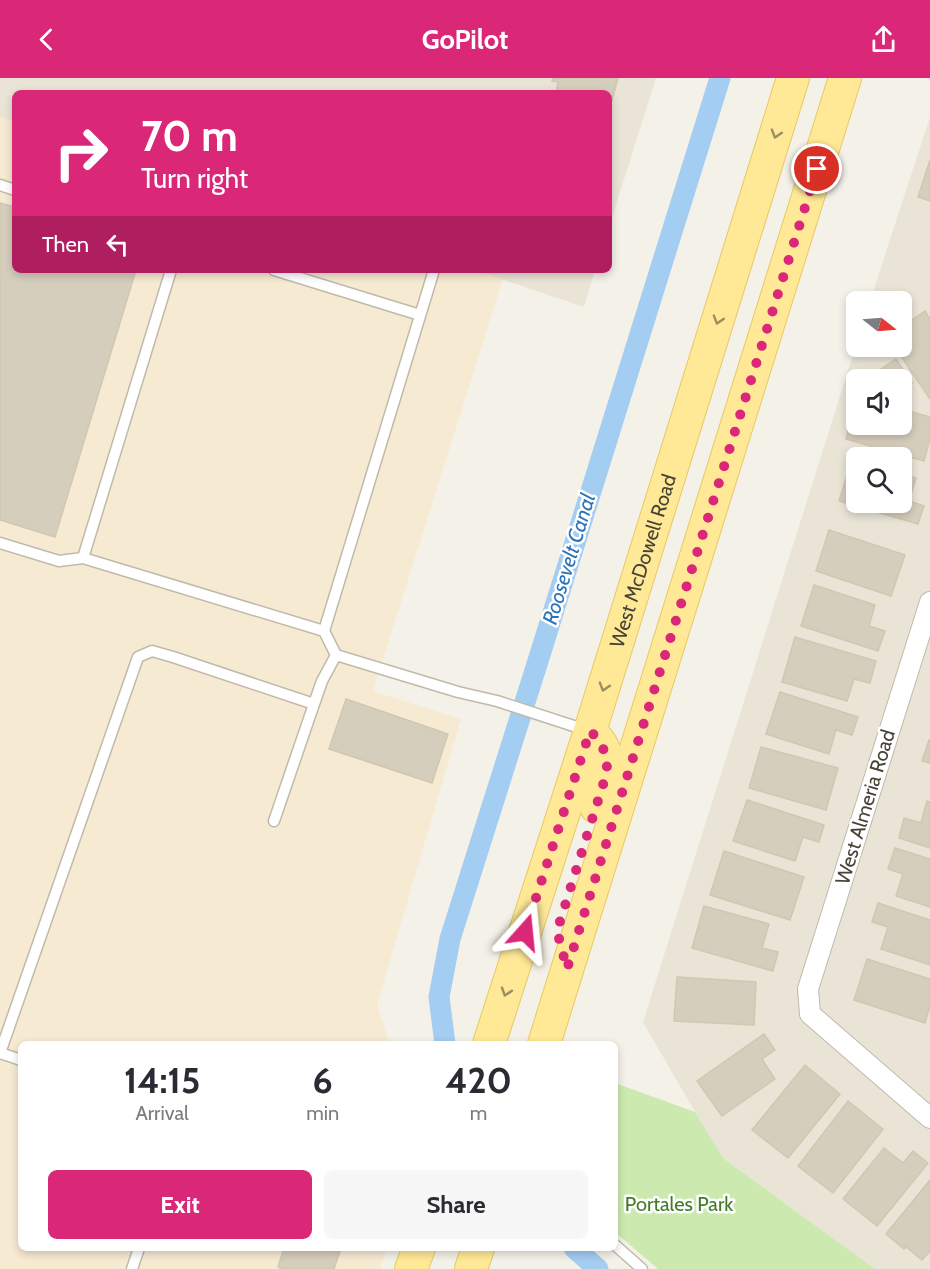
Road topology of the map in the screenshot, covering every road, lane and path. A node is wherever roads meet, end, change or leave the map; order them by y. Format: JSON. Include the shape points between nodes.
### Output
{"nodes":[{"id":1,"x":794,"y":78,"type":"edge"},
{"id":2,"x":845,"y":78,"type":"edge"},
{"id":3,"x":170,"y":273,"type":"edge"},
{"id":4,"x":284,"y":273,"type":"edge"},
{"id":5,"x":433,"y":273,"type":"edge"},
{"id":6,"x":420,"y":315,"type":"junction"},
{"id":7,"x":0,"y":543,"type":"edge"},
{"id":8,"x":83,"y":558,"type":"junction"},
{"id":9,"x":930,"y":602,"type":"edge"},
{"id":10,"x":324,"y":631,"type":"junction"},
{"id":11,"x":336,"y":655,"type":"junction"},
{"id":12,"x":314,"y":704,"type":"junction"},
{"id":13,"x":590,"y":731,"type":"junction"},
{"id":14,"x":274,"y":821,"type":"dead end"},
{"id":15,"x":567,"y":969,"type":"junction"},
{"id":16,"x":490,"y":1041,"type":"edge"},
{"id":17,"x":545,"y":1041,"type":"edge"},
{"id":18,"x":0,"y":1053,"type":"edge"},
{"id":19,"x":18,"y":1059,"type":"edge"},
{"id":20,"x":930,"y":1118,"type":"edge"},
{"id":21,"x":618,"y":1248,"type":"edge"},
{"id":22,"x":138,"y":1251,"type":"edge"},
{"id":23,"x":418,"y":1251,"type":"edge"},
{"id":24,"x":477,"y":1251,"type":"edge"},
{"id":25,"x":132,"y":1269,"type":"edge"},
{"id":26,"x":411,"y":1269,"type":"edge"},
{"id":27,"x":471,"y":1269,"type":"edge"},
{"id":28,"x":642,"y":1269,"type":"edge"}],
"edges":[{"from":1,"to":13,"type":"main road","name":"West McDowell Road","one_way":true},
{"from":2,"to":15,"type":"main road"},
{"from":3,"to":8,"type":"lane"},
{"from":4,"to":6,"type":"lane"},
{"from":5,"to":6,"type":"lane"},
{"from":6,"to":10,"type":"lane"},
{"from":7,"to":8,"type":"lane","via":[[59,561]]},
{"from":8,"to":10,"type":"lane"},
{"from":9,"to":20,"type":"street","name":"West Almeria Road","via":[[808,989],[810,1014]]},
{"from":10,"to":11,"type":"lane"},
{"from":11,"to":12,"type":"lane"},
{"from":11,"to":13,"type":"lane"},
{"from":12,"to":14,"type":"lane"},
{"from":12,"to":18,"type":"lane","via":[[152,651],[138,657]]},
{"from":13,"to":15,"type":"main road","via":[[605,749],[607,772],[557,931]]},
{"from":13,"to":16,"type":"main road","name":"West McDowell Road","one_way":true},
{"from":15,"to":17,"type":"main road"},
{"from":18,"to":19,"type":"lane"},
{"from":21,"to":28,"type":"lane"},
{"from":22,"to":25,"type":"lane"},
{"from":23,"to":26,"type":"main road"},
{"from":24,"to":27,"type":"main road"}]}
